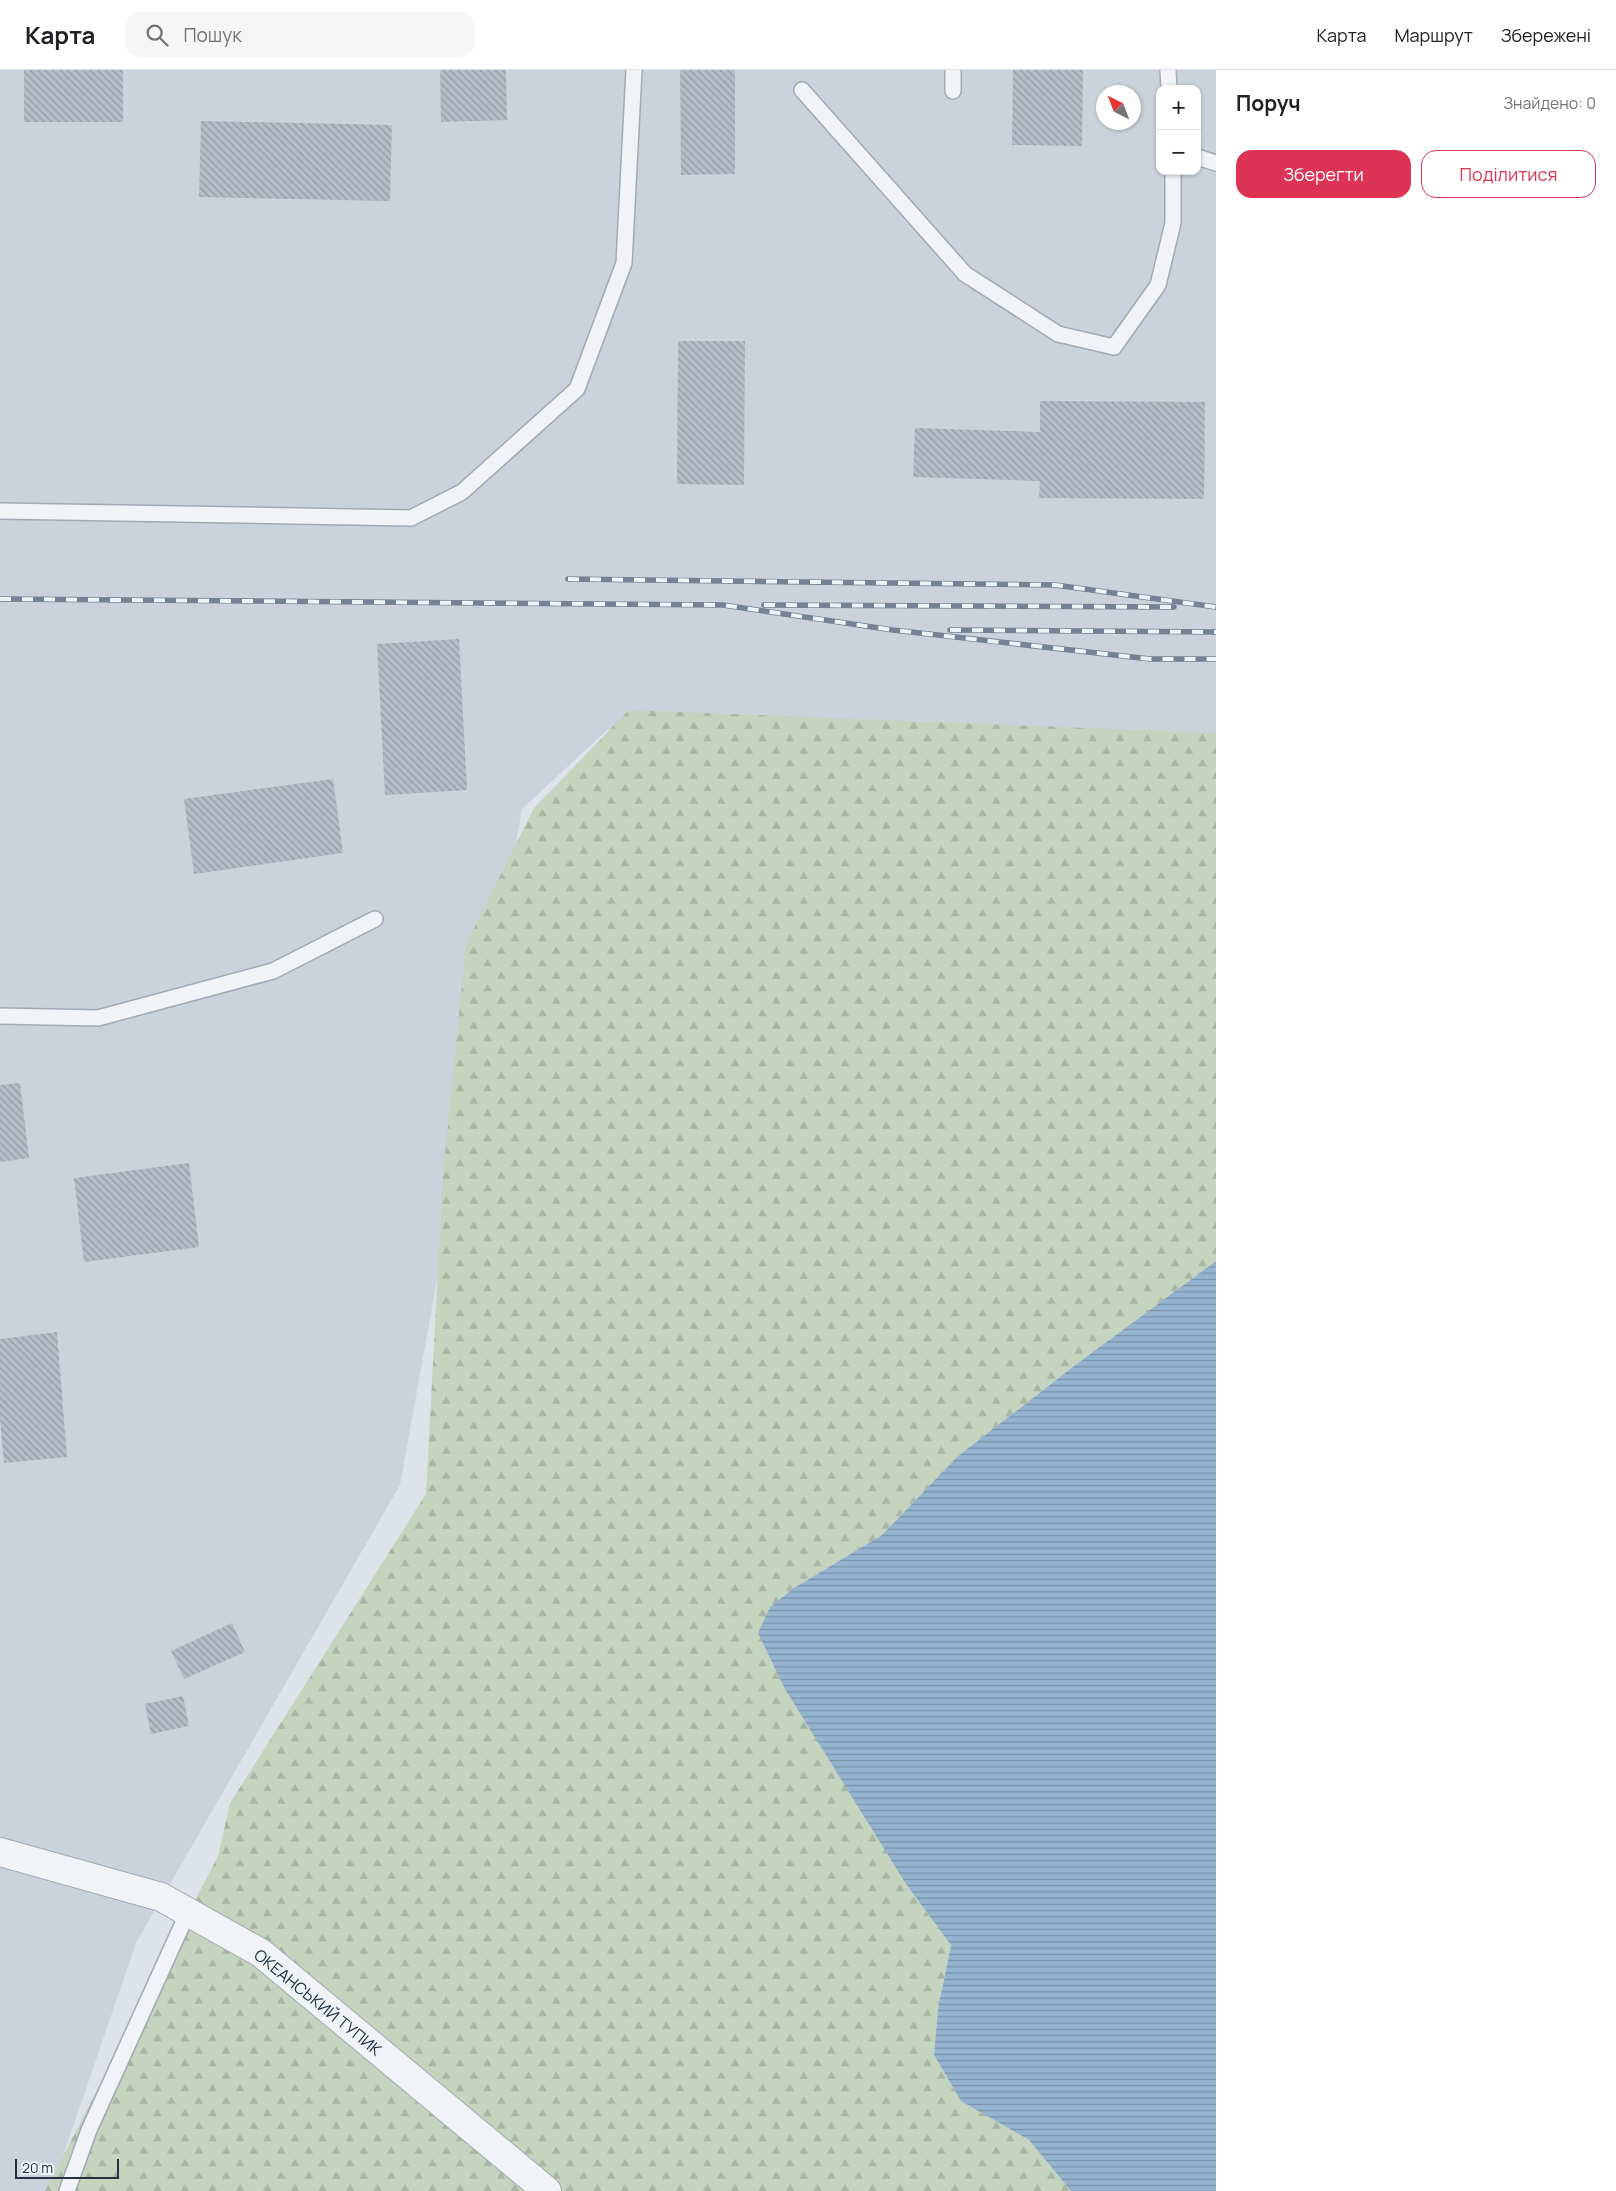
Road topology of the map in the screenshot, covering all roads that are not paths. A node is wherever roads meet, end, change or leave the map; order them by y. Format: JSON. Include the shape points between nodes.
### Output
{"nodes":[{"id":1,"x":634,"y":70,"type":"edge"},
{"id":2,"x":953,"y":70,"type":"edge"},
{"id":3,"x":1168,"y":70,"type":"edge"},
{"id":4,"x":1169,"y":85,"type":"edge"},
{"id":5,"x":802,"y":90,"type":"dead end"},
{"id":6,"x":953,"y":90,"type":"dead end"},
{"id":7,"x":1201,"y":158,"type":"edge"},
{"id":8,"x":1216,"y":163,"type":"edge"},
{"id":9,"x":1173,"y":175,"type":"edge"},
{"id":10,"x":0,"y":510,"type":"edge"},
{"id":11,"x":375,"y":919,"type":"dead end"},
{"id":12,"x":0,"y":1016,"type":"edge"},
{"id":13,"x":0,"y":1852,"type":"edge"},
{"id":14,"x":188,"y":1912,"type":"junction"},
{"id":15,"x":67,"y":2191,"type":"edge"},
{"id":16,"x":547,"y":2191,"type":"edge"}],
"edges":[{"from":1,"to":10,"type":"lane","via":[[624,263],[578,389],[462,492],[411,518]]},
{"from":2,"to":6,"type":"lane"},
{"from":3,"to":4,"type":"lane"},
{"from":5,"to":9,"type":"lane","via":[[965,274],[1058,334],[1114,347],[1158,285],[1173,223]]},
{"from":7,"to":8,"type":"lane"},
{"from":11,"to":12,"type":"lane","via":[[273,972],[98,1018]]},
{"from":13,"to":14,"type":"street","name":"ОКЕАНСЬКИЙ ТУПИК","via":[[161,1897]]},
{"from":14,"to":15,"type":"lane","via":[[89,2130]]},
{"from":14,"to":16,"type":"street","name":"ОКЕАНСЬКИЙ ТУПИК","via":[[261,1953]]}]}
